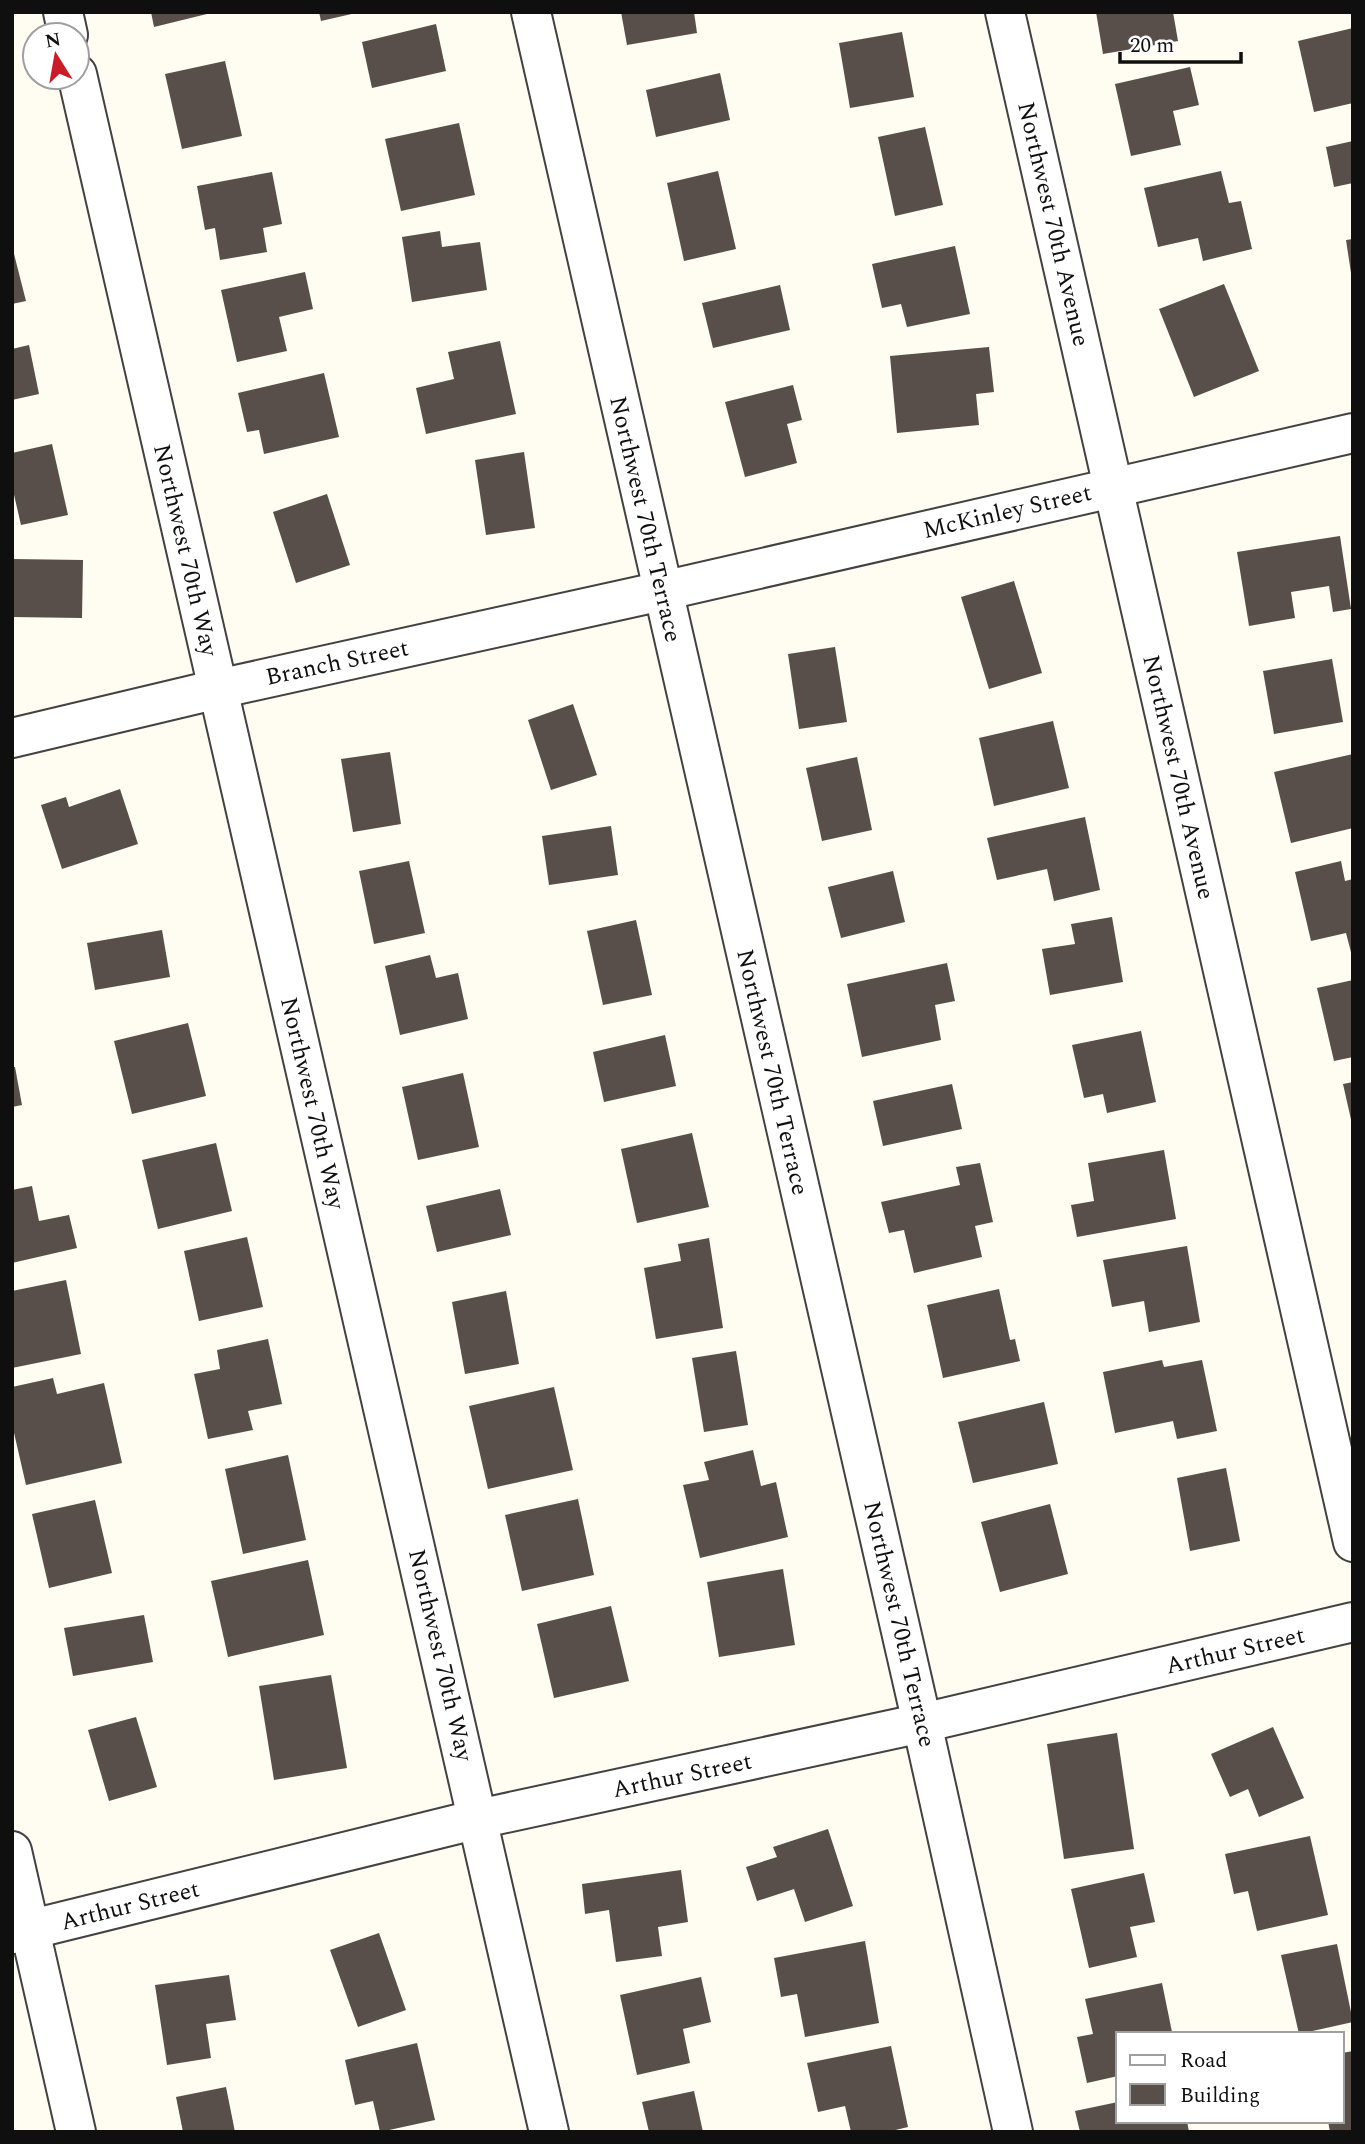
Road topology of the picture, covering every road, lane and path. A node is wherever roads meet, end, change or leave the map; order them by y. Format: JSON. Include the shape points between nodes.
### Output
{"nodes":[{"id":1,"x":531,"y":12,"type":"edge"},
{"id":2,"x":1005,"y":12,"type":"edge"},
{"id":3,"x":81,"y":91,"type":"edge"},
{"id":4,"x":1353,"y":433,"type":"edge"},
{"id":5,"x":1113,"y":487,"type":"junction"},
{"id":6,"x":662,"y":591,"type":"junction"},
{"id":7,"x":218,"y":689,"type":"junction"},
{"id":8,"x":12,"y":738,"type":"edge"},
{"id":9,"x":1353,"y":1542,"type":"edge"},
{"id":10,"x":1353,"y":1622,"type":"edge"},
{"id":11,"x":922,"y":1723,"type":"junction"},
{"id":12,"x":478,"y":1819,"type":"junction"},
{"id":13,"x":12,"y":1851,"type":"edge"},
{"id":14,"x":21,"y":1932,"type":"edge"},
{"id":15,"x":76,"y":2132,"type":"edge"},
{"id":16,"x":549,"y":2132,"type":"edge"},
{"id":17,"x":1013,"y":2132,"type":"edge"}],
"edges":[{"from":1,"to":6,"type":"street","name":"Northwest 70th Terrace"},
{"from":2,"to":5,"type":"street","name":"Northwest 70th Avenue"},
{"from":3,"to":7,"type":"street","name":"Northwest 70th Way"},
{"from":4,"to":5,"type":"street","name":"McKinley Street"},
{"from":5,"to":6,"type":"street","name":"McKinley Street"},
{"from":5,"to":9,"type":"street","name":"Northwest 70th Avenue"},
{"from":6,"to":7,"type":"street","name":"Branch Street"},
{"from":6,"to":11,"type":"street","name":"Northwest 70th Terrace"},
{"from":7,"to":8,"type":"street","name":"Branch Street"},
{"from":7,"to":12,"type":"street","name":"Northwest 70th Way"},
{"from":10,"to":11,"type":"street","name":"Arthur Street"},
{"from":11,"to":12,"type":"street","name":"Arthur Street"},
{"from":11,"to":17,"type":"street","name":"Northwest 70th Terrace"},
{"from":12,"to":14,"type":"street","name":"Arthur Street"},
{"from":12,"to":16,"type":"street","name":"Northwest 70th Way"},
{"from":13,"to":14,"type":"street"},
{"from":14,"to":15,"type":"street"}]}
